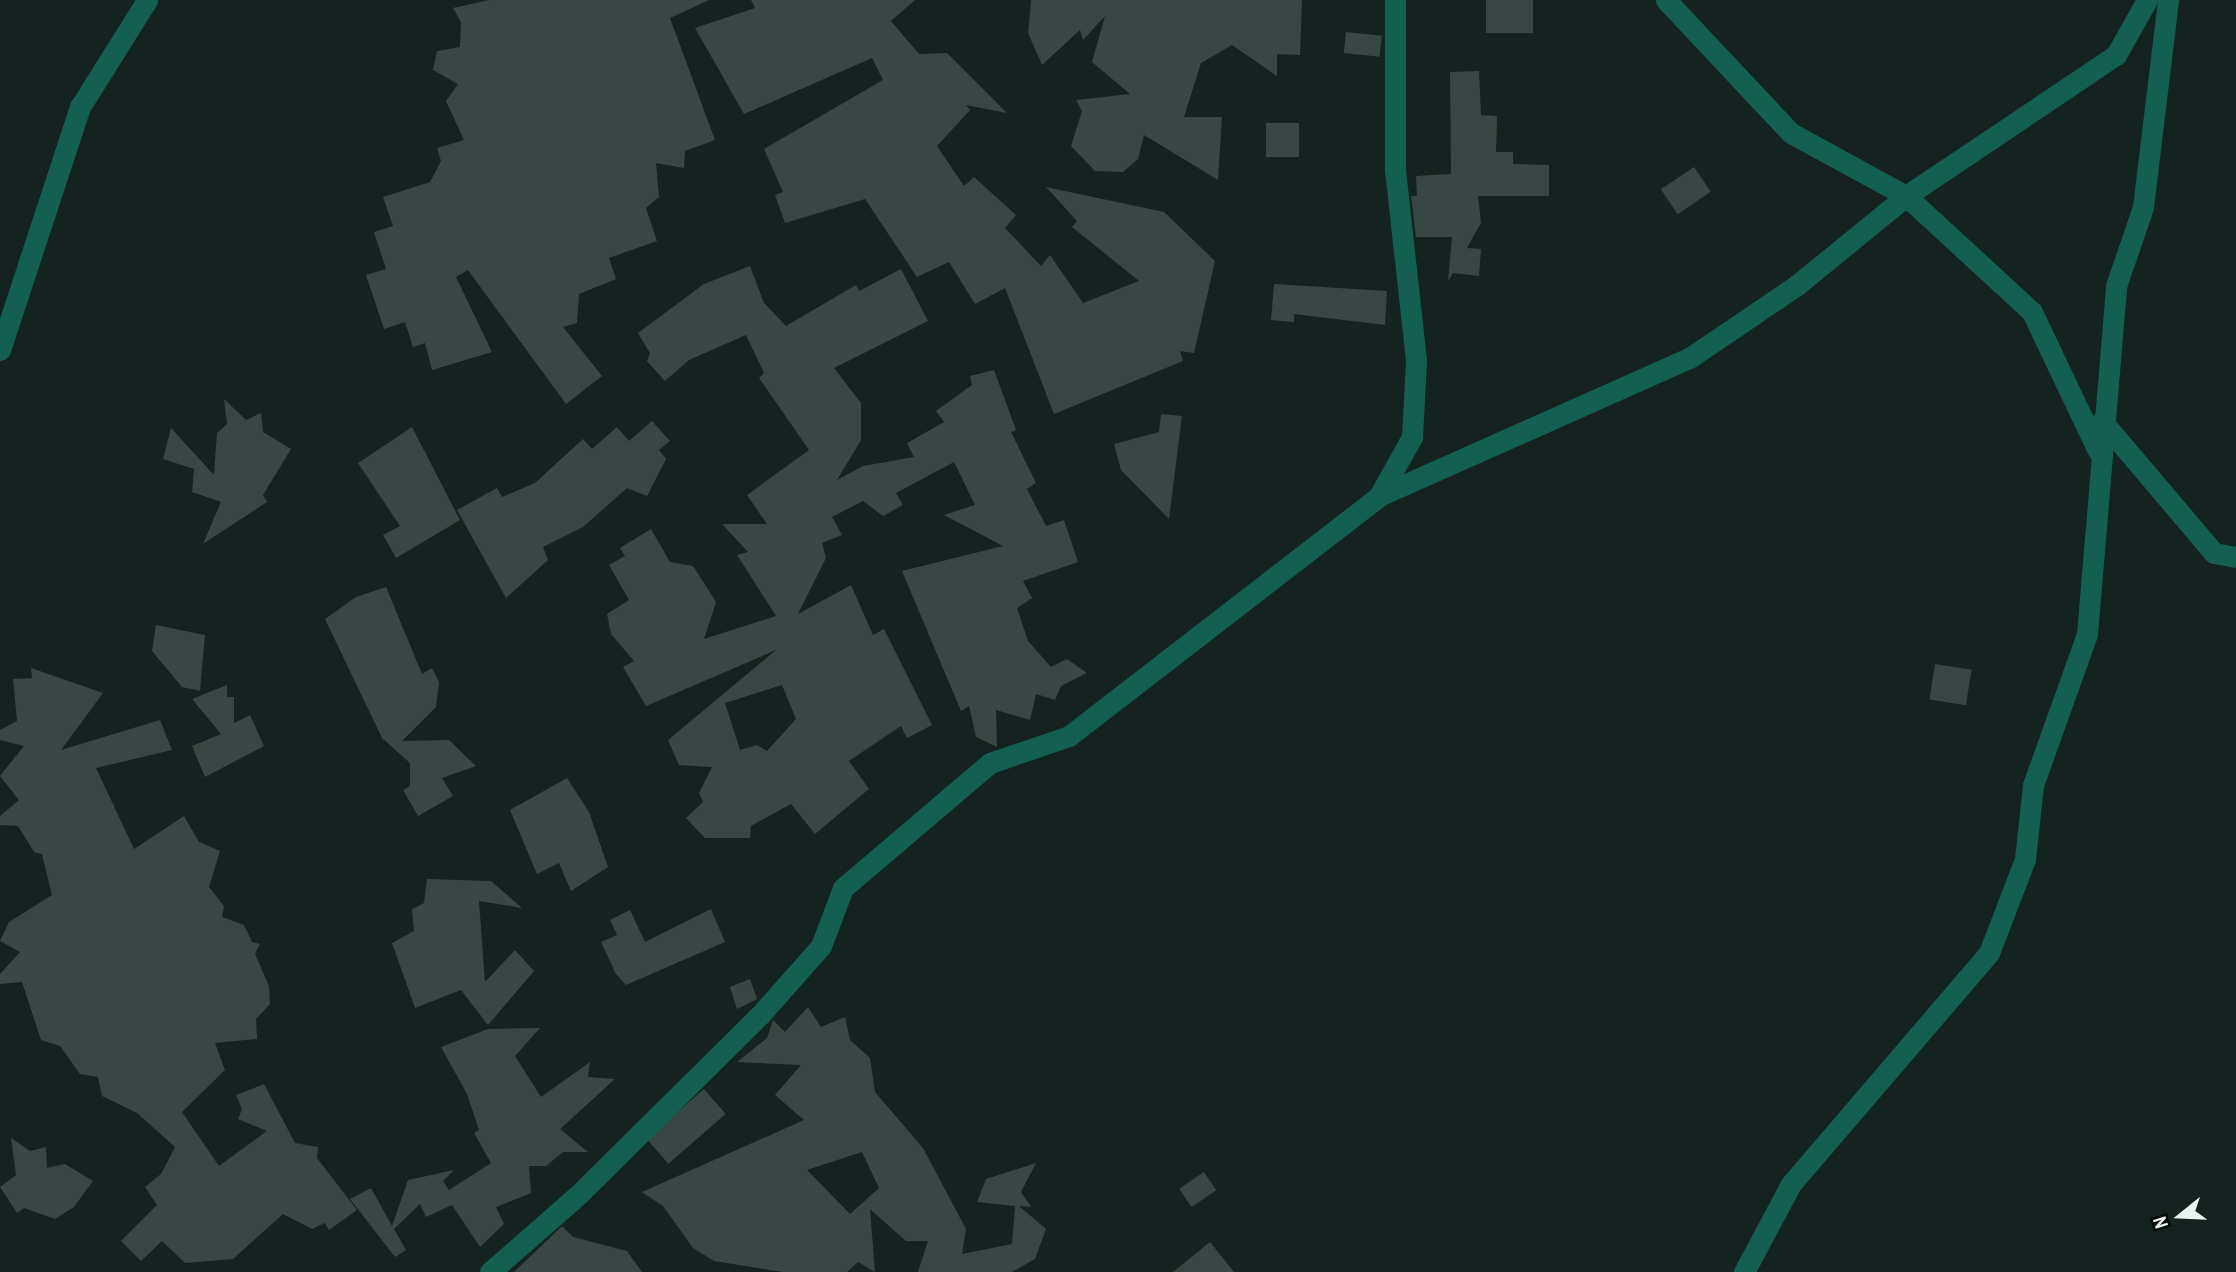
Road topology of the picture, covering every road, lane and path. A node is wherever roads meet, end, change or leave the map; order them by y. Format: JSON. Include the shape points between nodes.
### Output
{"nodes":[{"id":1,"x":147,"y":0,"type":"edge"},
{"id":2,"x":1395,"y":0,"type":"edge"},
{"id":3,"x":1666,"y":0,"type":"edge"},
{"id":4,"x":2147,"y":0,"type":"edge"},
{"id":5,"x":2168,"y":0,"type":"edge"},
{"id":6,"x":1906,"y":196,"type":"junction"},
{"id":7,"x":0,"y":350,"type":"edge"},
{"id":8,"x":2102,"y":421,"type":"junction"},
{"id":9,"x":2098,"y":451,"type":"junction"},
{"id":10,"x":1380,"y":496,"type":"junction"},
{"id":11,"x":2236,"y":557,"type":"edge"},
{"id":12,"x":490,"y":1272,"type":"edge"},
{"id":13,"x":1744,"y":1272,"type":"edge"}],
"edges":[{"from":1,"to":7,"type":"street","via":[[80,107]]},
{"from":2,"to":10,"type":"street","via":[[1395,169],[1416,360],[1412,437]]},
{"from":3,"to":6,"type":"street","via":[[1791,133]]},
{"from":4,"to":6,"type":"street","via":[[2116,54]]},
{"from":5,"to":8,"type":"street","via":[[2143,207],[2116,286]]},
{"from":6,"to":9,"type":"street","via":[[2032,313]]},
{"from":6,"to":10,"type":"street","via":[[1797,285],[1691,357]]},
{"from":8,"to":9,"type":"street"},
{"from":8,"to":11,"type":"street","via":[[2214,553]]},
{"from":9,"to":13,"type":"street","via":[[2097,558],[2087,634],[2034,785],[2025,859],[1989,953],[1791,1185]]},
{"from":10,"to":12,"type":"street","via":[[1069,736],[990,763],[843,888],[821,946],[760,1015]]}]}
